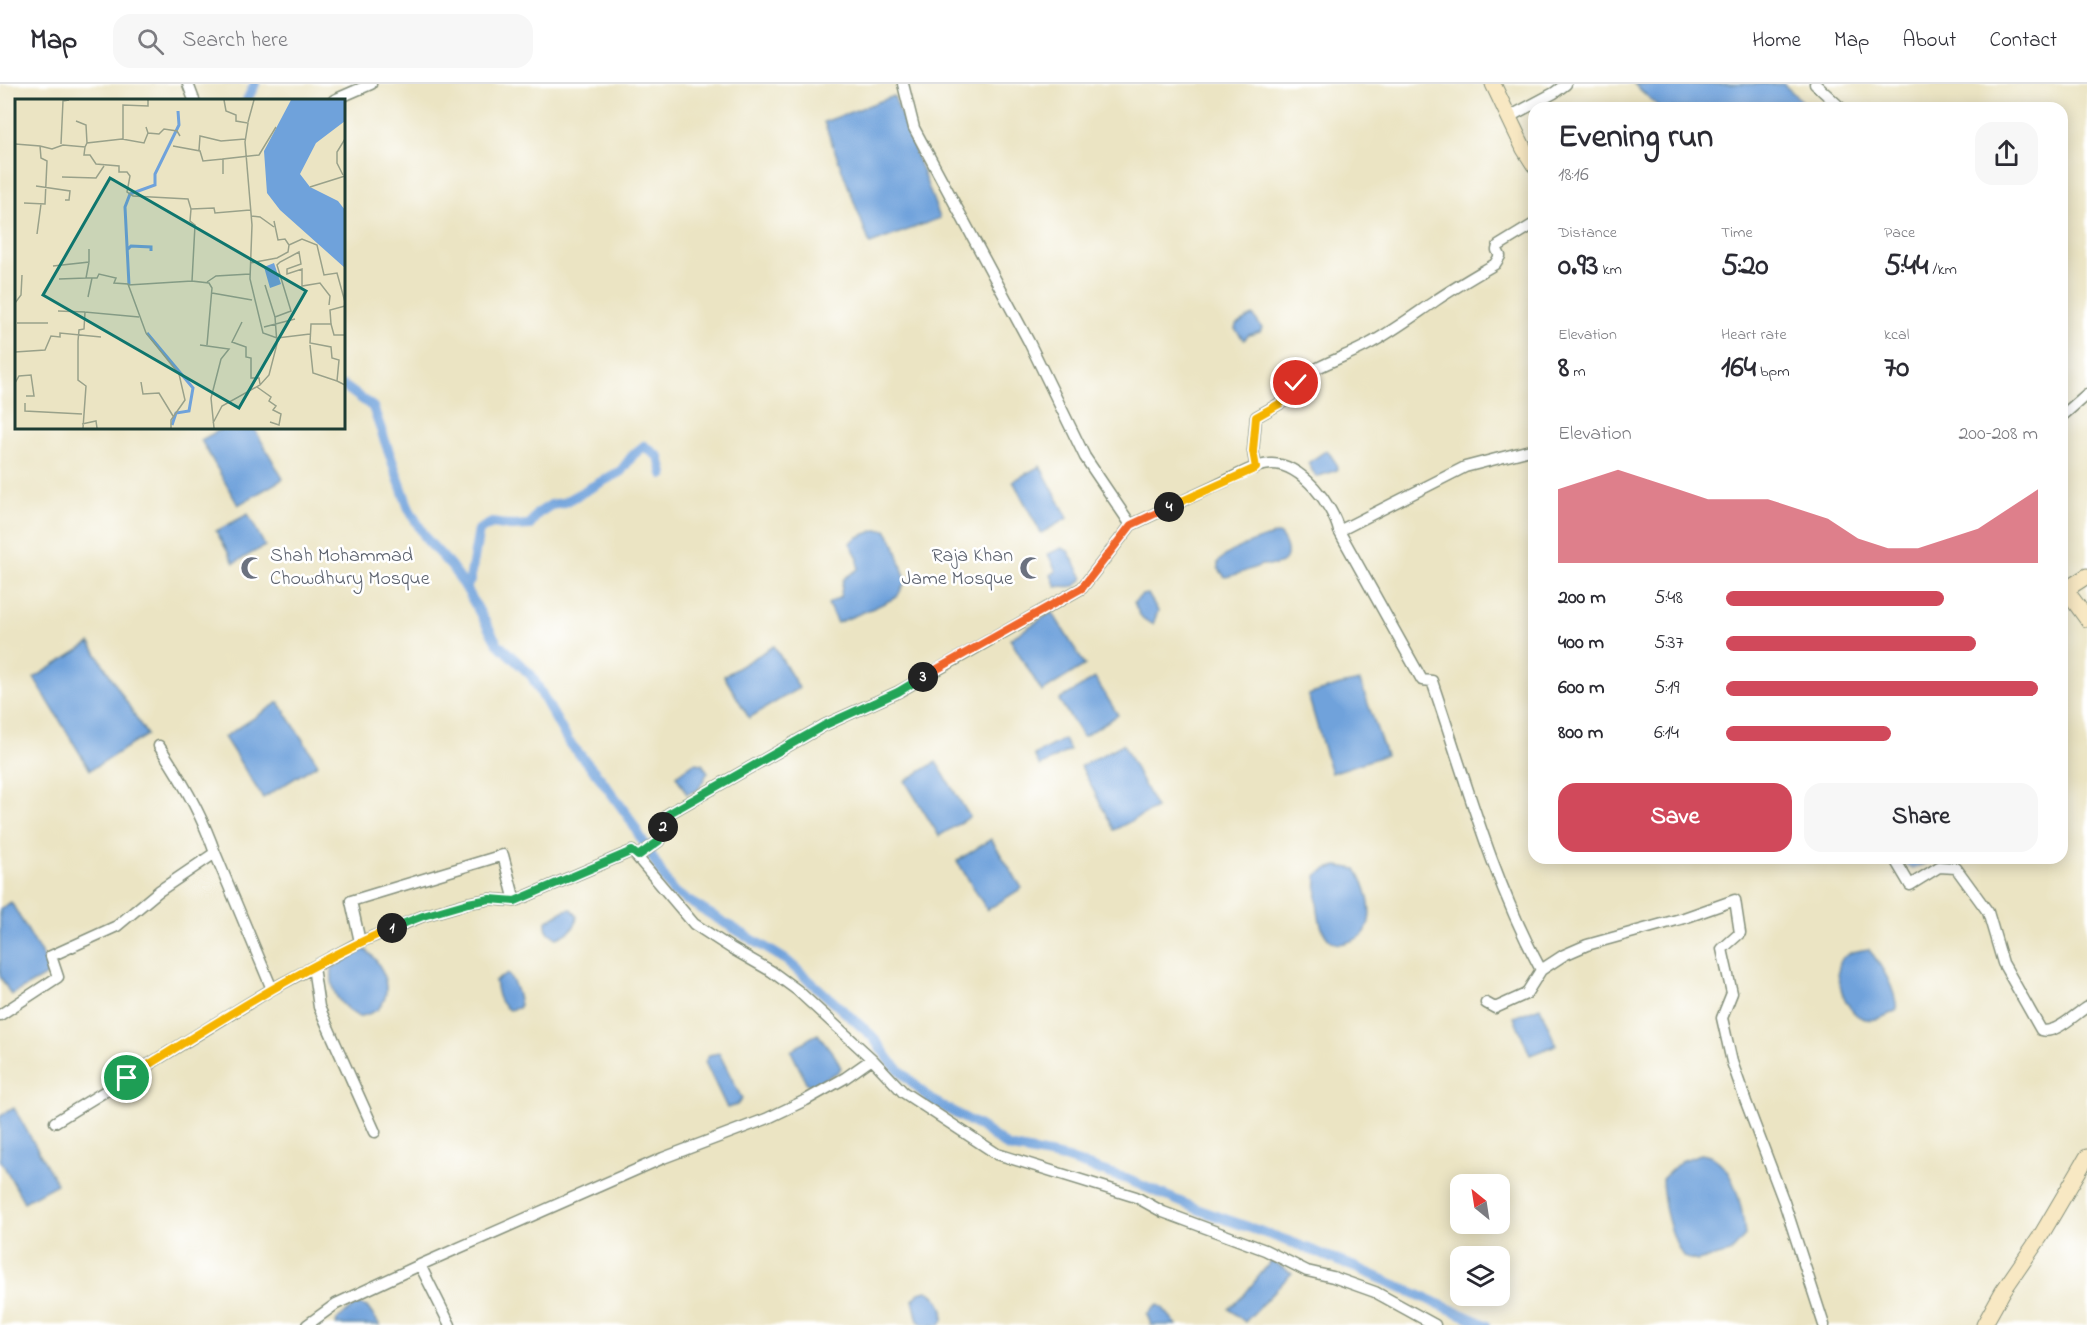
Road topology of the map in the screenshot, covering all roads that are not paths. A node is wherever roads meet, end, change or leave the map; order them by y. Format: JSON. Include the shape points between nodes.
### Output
{"nodes":[{"id":1,"x":188,"y":84,"type":"edge"},
{"id":2,"x":371,"y":84,"type":"edge"},
{"id":3,"x":903,"y":84,"type":"edge"},
{"id":4,"x":1492,"y":84,"type":"edge"},
{"id":5,"x":1566,"y":84,"type":"edge"},
{"id":6,"x":1815,"y":84,"type":"edge"},
{"id":7,"x":194,"y":99,"type":"edge"},
{"id":8,"x":336,"y":99,"type":"edge"},
{"id":9,"x":1537,"y":102,"type":"edge"},
{"id":10,"x":1834,"y":102,"type":"edge"},
{"id":11,"x":1528,"y":107,"type":"edge"},
{"id":12,"x":1509,"y":117,"type":"junction"},
{"id":13,"x":1528,"y":155,"type":"edge"},
{"id":14,"x":1528,"y":228,"type":"edge"},
{"id":15,"x":2087,"y":394,"type":"edge"},
{"id":16,"x":2068,"y":411,"type":"edge"},
{"id":17,"x":1528,"y":451,"type":"edge"},
{"id":18,"x":1256,"y":468,"type":"junction"},
{"id":19,"x":1131,"y":525,"type":"junction"},
{"id":20,"x":1339,"y":531,"type":"junction"},
{"id":21,"x":2087,"y":576,"type":"edge"},
{"id":22,"x":2068,"y":586,"type":"edge"},
{"id":23,"x":2068,"y":593,"type":"edge"},
{"id":24,"x":2087,"y":619,"type":"edge"},
{"id":25,"x":159,"y":746,"type":"dead end"},
{"id":26,"x":215,"y":854,"type":"junction"},
{"id":27,"x":638,"y":856,"type":"junction"},
{"id":28,"x":1898,"y":864,"type":"edge"},
{"id":29,"x":515,"y":901,"type":"junction"},
{"id":30,"x":360,"y":942,"type":"junction"},
{"id":31,"x":313,"y":967,"type":"junction"},
{"id":32,"x":1541,"y":970,"type":"junction"},
{"id":33,"x":272,"y":989,"type":"junction"},
{"id":34,"x":1486,"y":1003,"type":"dead end"},
{"id":35,"x":2087,"y":1007,"type":"edge"},
{"id":36,"x":0,"y":1015,"type":"edge"},
{"id":37,"x":872,"y":1059,"type":"junction"},
{"id":38,"x":55,"y":1122,"type":"dead end"},
{"id":39,"x":375,"y":1132,"type":"dead end"},
{"id":40,"x":2087,"y":1157,"type":"edge"},
{"id":41,"x":420,"y":1265,"type":"junction"},
{"id":42,"x":307,"y":1325,"type":"edge"},
{"id":43,"x":450,"y":1325,"type":"edge"},
{"id":44,"x":1435,"y":1325,"type":"edge"},
{"id":45,"x":1824,"y":1325,"type":"edge"},
{"id":46,"x":1984,"y":1325,"type":"edge"}],
"edges":[{"from":1,"to":7,"type":"street"},
{"from":2,"to":8,"type":"street"},
{"from":3,"to":19,"type":"street","via":[[914,128],[1029,342],[1085,457]]},
{"from":4,"to":12,"type":"street"},
{"from":5,"to":9,"type":"street"},
{"from":6,"to":10,"type":"street"},
{"from":11,"to":12,"type":"street"},
{"from":12,"to":13,"type":"street"},
{"from":14,"to":18,"type":"street","via":[[1498,246],[1500,256],[1495,264],[1402,325],[1302,378],[1296,383],[1295,395],[1256,417]]},
{"from":15,"to":16,"type":"street"},
{"from":17,"to":20,"type":"street","via":[[1465,467]]},
{"from":18,"to":19,"type":"street"},
{"from":18,"to":20,"type":"street","via":[[1272,464],[1304,479],[1322,495]]},
{"from":19,"to":27,"type":"street","via":[[1082,588],[898,692],[825,725],[668,814],[659,841]]},
{"from":20,"to":32,"type":"street","via":[[1422,680],[1432,681],[1480,830]]},
{"from":21,"to":22,"type":"street"},
{"from":23,"to":24,"type":"street"},
{"from":25,"to":26,"type":"street","via":[[195,807]]},
{"from":26,"to":33,"type":"street"},
{"from":26,"to":36,"type":"street","via":[[159,891],[117,926],[51,956],[58,977]]},
{"from":27,"to":29,"type":"street","via":[[632,851]]},
{"from":27,"to":37,"type":"street","via":[[694,924],[771,971]]},
{"from":28,"to":35,"type":"street","via":[[1910,885],[1939,867],[1956,868],[1988,912],[2003,963],[2042,1030],[2053,1030]]},
{"from":29,"to":30,"type":"street","via":[[490,899],[468,903],[423,916]]},
{"from":29,"to":30,"type":"street","via":[[503,855],[351,902]]},
{"from":30,"to":31,"type":"street"},
{"from":31,"to":33,"type":"street"},
{"from":31,"to":39,"type":"street","via":[[319,1007]]},
{"from":32,"to":34,"type":"street","via":[[1526,994],[1495,1008]]},
{"from":32,"to":45,"type":"street","via":[[1587,945],[1735,900],[1740,933],[1722,949],[1732,993],[1722,1018],[1732,1062]]},
{"from":33,"to":38,"type":"street"},
{"from":37,"to":41,"type":"street","via":[[845,1078],[766,1119],[663,1158]]},
{"from":37,"to":44,"type":"street","via":[[903,1092],[997,1154],[1136,1197],[1163,1212],[1265,1250],[1307,1271],[1375,1292]]},
{"from":40,"to":46,"type":"street"},
{"from":41,"to":42,"type":"street","via":[[336,1304]]},
{"from":41,"to":43,"type":"street"}]}
